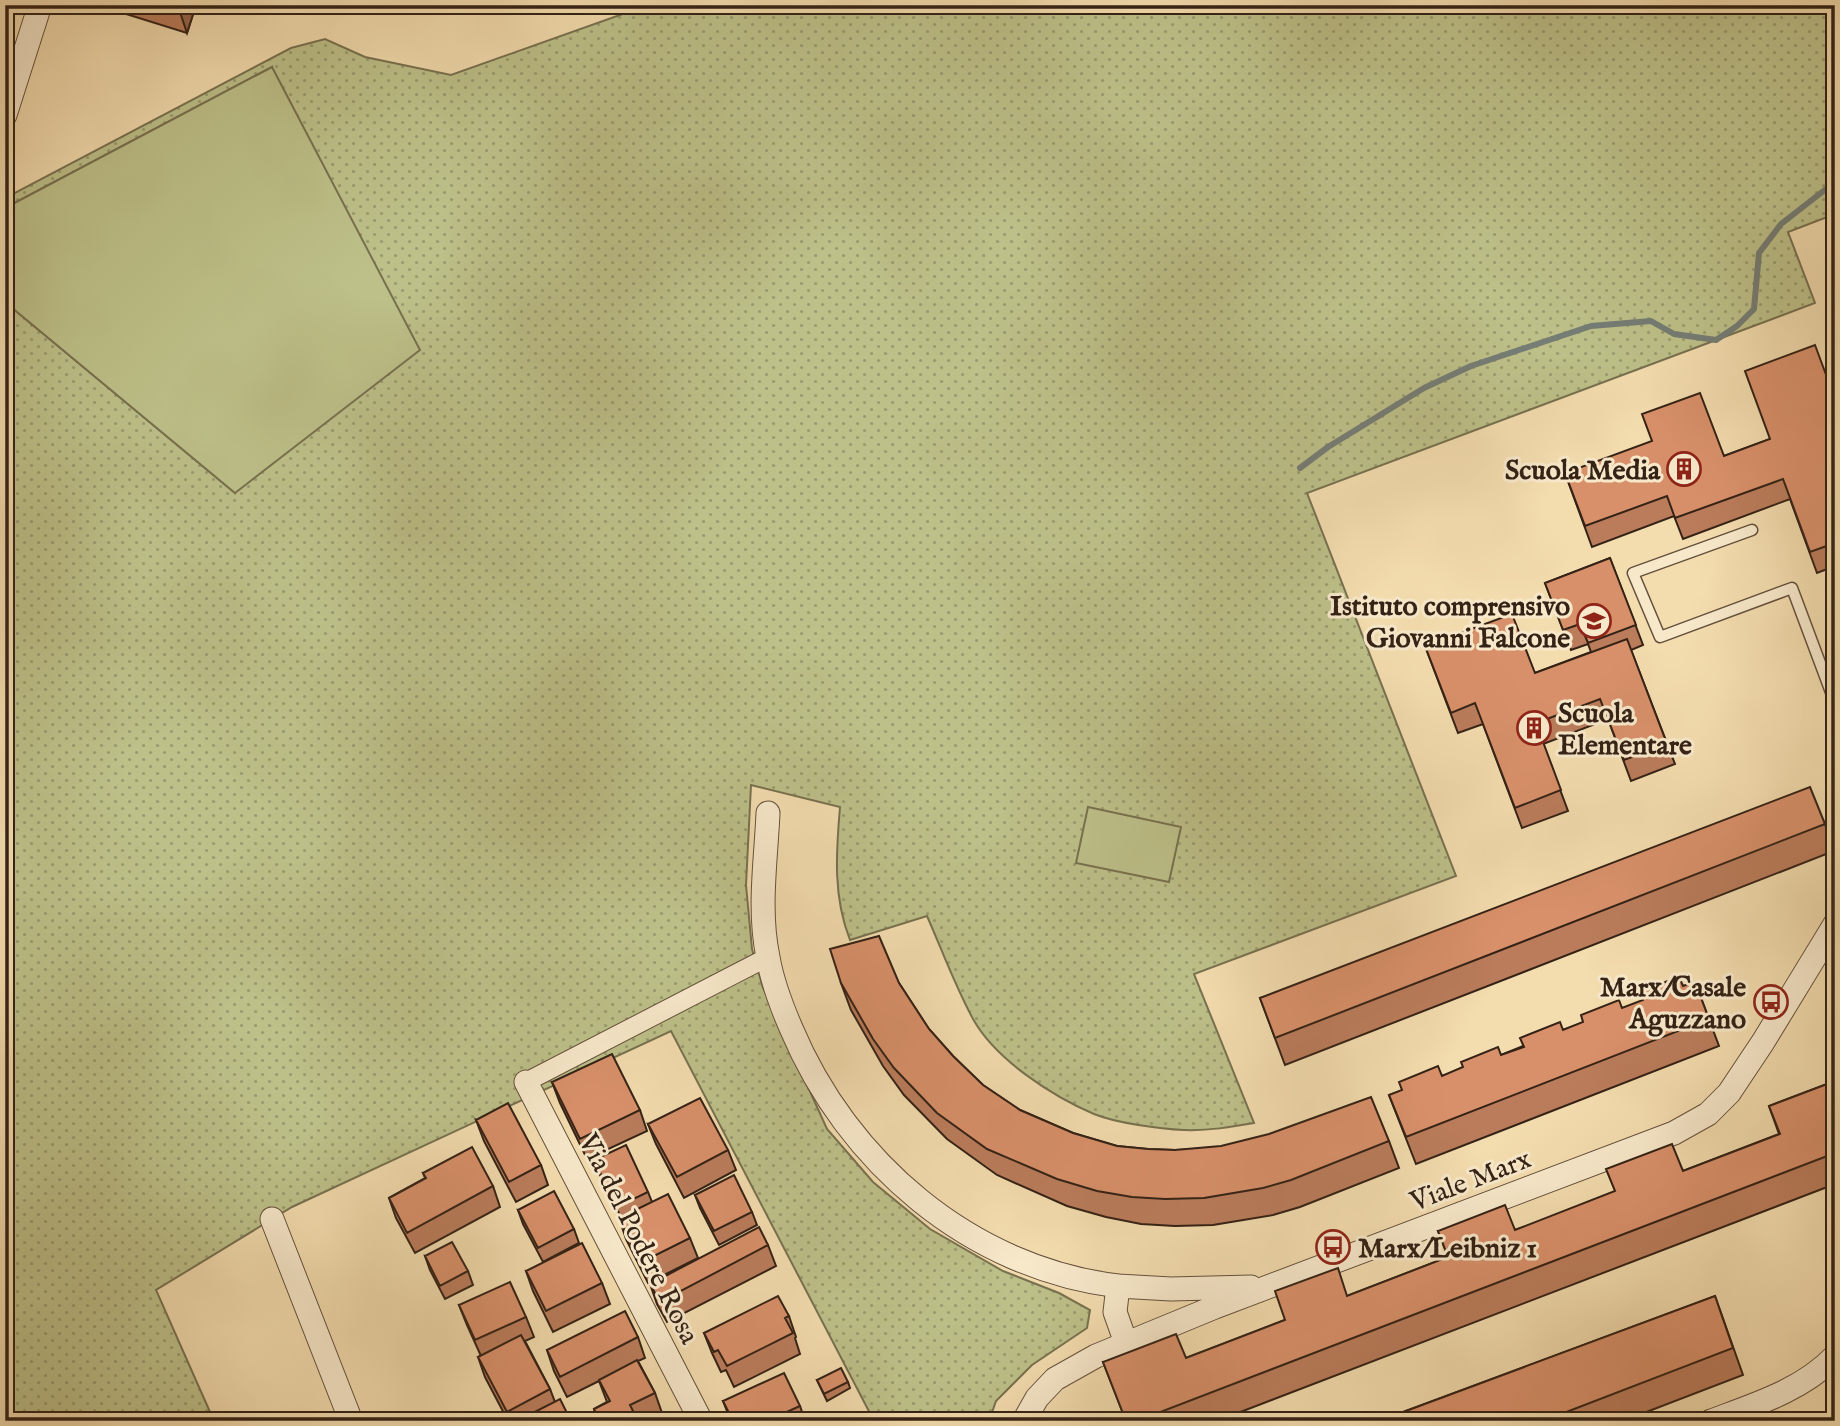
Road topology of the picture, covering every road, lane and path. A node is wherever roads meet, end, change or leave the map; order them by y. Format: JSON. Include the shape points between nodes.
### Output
{"nodes":[{"id":1,"x":40,"y":5,"type":"edge"},
{"id":2,"x":5,"y":115,"type":"edge"},
{"id":3,"x":1752,"y":530,"type":"dead end"},
{"id":4,"x":1835,"y":616,"type":"edge"},
{"id":5,"x":1835,"y":623,"type":"edge"},
{"id":6,"x":1835,"y":703,"type":"edge"},
{"id":7,"x":768,"y":813,"type":"dead end"},
{"id":8,"x":1835,"y":924,"type":"edge"},
{"id":9,"x":1835,"y":956,"type":"edge"},
{"id":10,"x":768,"y":957,"type":"junction"},
{"id":11,"x":1810,"y":965,"type":"junction"},
{"id":12,"x":526,"y":1082,"type":"joint"},
{"id":13,"x":272,"y":1219,"type":"dead end"},
{"id":14,"x":1118,"y":1286,"type":"junction"},
{"id":15,"x":1271,"y":1286,"type":"junction"},
{"id":16,"x":1126,"y":1343,"type":"junction"},
{"id":17,"x":1835,"y":1356,"type":"edge"},
{"id":18,"x":1756,"y":1413,"type":"edge"},
{"id":19,"x":1032,"y":1416,"type":"edge"},
{"id":20,"x":351,"y":1421,"type":"edge"},
{"id":21,"x":701,"y":1421,"type":"edge"},
{"id":22,"x":1711,"y":1421,"type":"edge"}],
"edges":[{"from":1,"to":2,"type":"street"},
{"from":3,"to":6,"type":"lane","via":[[1633,573],[1660,638],[1792,588]]},
{"from":4,"to":5,"type":"lane"},
{"from":7,"to":10,"type":"street","via":[[764,917]]},
{"from":8,"to":11,"type":"street","name":"Viale Marx"},
{"from":9,"to":11,"type":"street"},
{"from":10,"to":12,"type":"street"},
{"from":10,"to":14,"type":"street","via":[[787,1018],[813,1074],[854,1136],[894,1178],[989,1246],[1041,1268]]},
{"from":11,"to":15,"type":"street","name":"Viale Marx","via":[[1729,1093],[1699,1120]]},
{"from":12,"to":21,"type":"street","name":"Via del Podere Rosa"},
{"from":13,"to":20,"type":"street"},
{"from":14,"to":15,"type":"street"},
{"from":14,"to":16,"type":"street","via":[[1115,1312]]},
{"from":15,"to":16,"type":"street","name":"Viale Marx"},
{"from":16,"to":19,"type":"street","name":"Viale Marx","via":[[1063,1373],[1049,1385]]},
{"from":17,"to":18,"type":"street"},
{"from":18,"to":22,"type":"street"}]}
